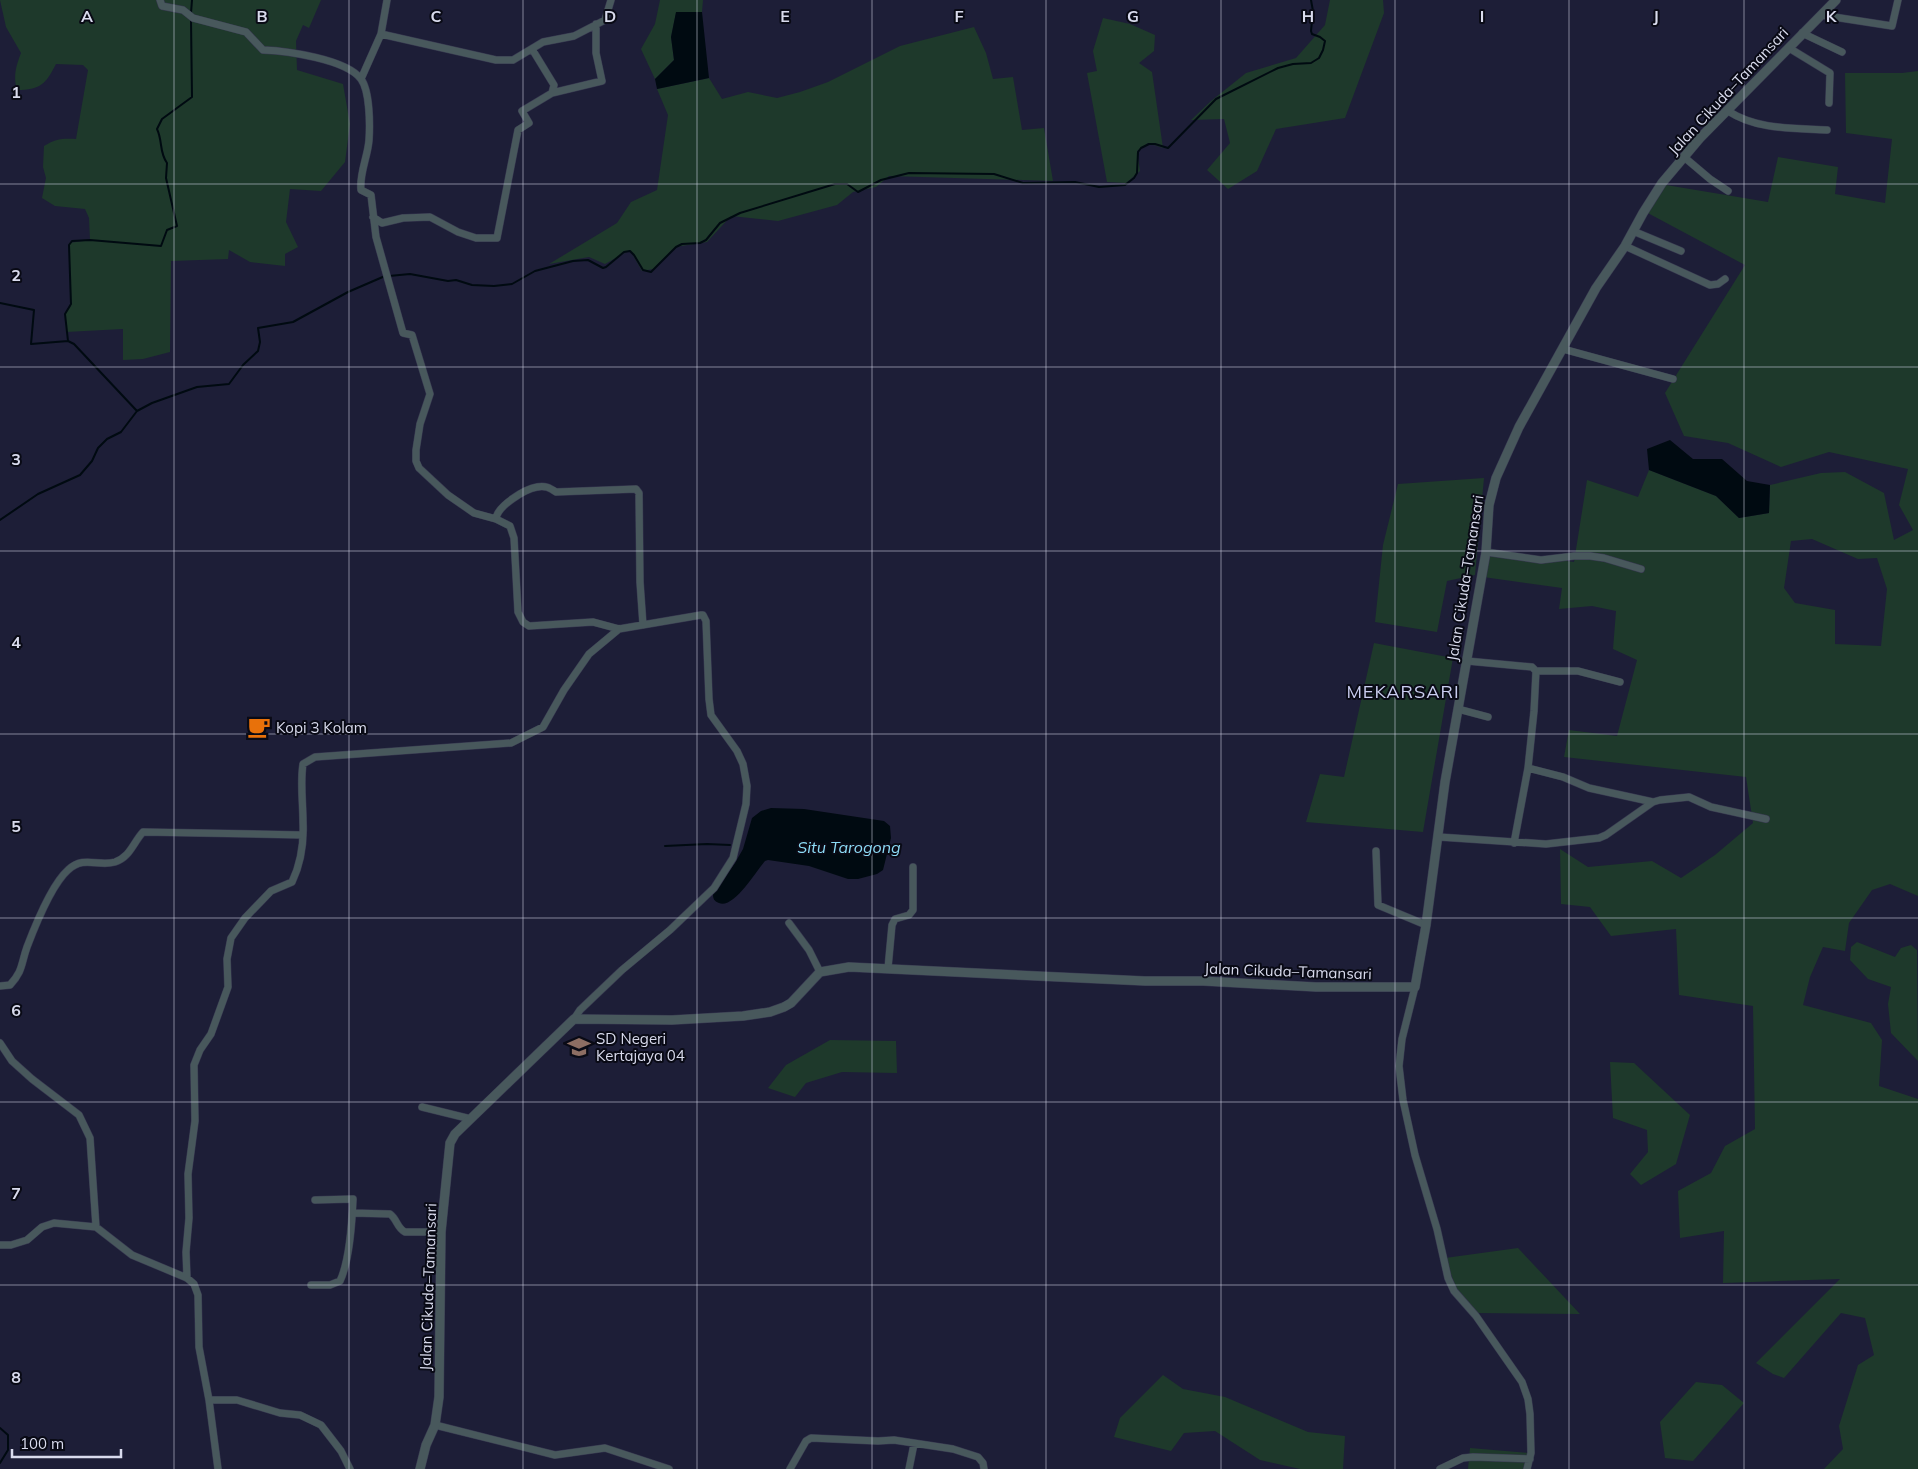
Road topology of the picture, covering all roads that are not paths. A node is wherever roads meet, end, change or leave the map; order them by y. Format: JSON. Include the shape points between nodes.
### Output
{"nodes":[{"id":1,"x":160,"y":0,"type":"edge"},
{"id":2,"x":387,"y":0,"type":"edge"},
{"id":3,"x":611,"y":0,"type":"edge"},
{"id":4,"x":1836,"y":0,"type":"edge"},
{"id":5,"x":1898,"y":0,"type":"edge"},
{"id":6,"x":1821,"y":15,"type":"junction"},
{"id":7,"x":596,"y":24,"type":"junction"},
{"id":8,"x":1802,"y":33,"type":"junction"},
{"id":9,"x":381,"y":34,"type":"junction"},
{"id":10,"x":532,"y":48,"type":"junction"},
{"id":11,"x":1789,"y":48,"type":"junction"},
{"id":12,"x":1842,"y":52,"type":"dead end"},
{"id":13,"x":361,"y":79,"type":"junction"},
{"id":14,"x":552,"y":93,"type":"junction"},
{"id":15,"x":1829,"y":103,"type":"dead end"},
{"id":16,"x":1728,"y":111,"type":"junction"},
{"id":17,"x":1826,"y":130,"type":"dead end"},
{"id":18,"x":1684,"y":157,"type":"junction"},
{"id":19,"x":1728,"y":191,"type":"dead end"},
{"id":20,"x":373,"y":217,"type":"junction"},
{"id":21,"x":1633,"y":231,"type":"junction"},
{"id":22,"x":1625,"y":246,"type":"junction"},
{"id":23,"x":1681,"y":252,"type":"dead end"},
{"id":24,"x":1725,"y":279,"type":"dead end"},
{"id":25,"x":1563,"y":349,"type":"junction"},
{"id":26,"x":1673,"y":379,"type":"dead end"},
{"id":27,"x":496,"y":519,"type":"junction"},
{"id":28,"x":1486,"y":552,"type":"junction"},
{"id":29,"x":1641,"y":569,"type":"dead end"},
{"id":30,"x":643,"y":625,"type":"junction"},
{"id":31,"x":619,"y":629,"type":"junction"},
{"id":32,"x":1467,"y":661,"type":"junction"},
{"id":33,"x":1536,"y":670,"type":"junction"},
{"id":34,"x":1620,"y":682,"type":"dead end"},
{"id":35,"x":1458,"y":709,"type":"junction"},
{"id":36,"x":1488,"y":717,"type":"dead end"},
{"id":37,"x":1528,"y":768,"type":"junction"},
{"id":38,"x":1653,"y":802,"type":"junction"},
{"id":39,"x":1766,"y":819,"type":"dead end"},
{"id":40,"x":303,"y":835,"type":"junction"},
{"id":41,"x":1439,"y":837,"type":"junction"},
{"id":42,"x":1514,"y":843,"type":"junction"},
{"id":43,"x":1376,"y":851,"type":"dead end"},
{"id":44,"x":913,"y":867,"type":"dead end"},
{"id":45,"x":789,"y":923,"type":"dead end"},
{"id":46,"x":1426,"y":925,"type":"junction"},
{"id":47,"x":888,"y":968,"type":"junction"},
{"id":48,"x":820,"y":972,"type":"junction"},
{"id":49,"x":0,"y":986,"type":"edge"},
{"id":50,"x":1415,"y":987,"type":"junction"},
{"id":51,"x":574,"y":1019,"type":"junction"},
{"id":52,"x":0,"y":1042,"type":"edge"},
{"id":53,"x":422,"y":1107,"type":"dead end"},
{"id":54,"x":471,"y":1119,"type":"junction"},
{"id":55,"x":315,"y":1200,"type":"dead end"},
{"id":56,"x":353,"y":1213,"type":"junction"},
{"id":57,"x":96,"y":1227,"type":"junction"},
{"id":58,"x":441,"y":1232,"type":"junction"},
{"id":59,"x":0,"y":1245,"type":"edge"},
{"id":60,"x":187,"y":1278,"type":"junction"},
{"id":61,"x":311,"y":1285,"type":"dead end"},
{"id":62,"x":208,"y":1400,"type":"junction"},
{"id":63,"x":435,"y":1425,"type":"junction"},
{"id":64,"x":914,"y":1444,"type":"junction"},
{"id":65,"x":1530,"y":1459,"type":"junction"},
{"id":66,"x":218,"y":1469,"type":"edge"},
{"id":67,"x":350,"y":1469,"type":"edge"},
{"id":68,"x":420,"y":1469,"type":"edge"},
{"id":69,"x":669,"y":1469,"type":"edge"},
{"id":70,"x":790,"y":1469,"type":"edge"},
{"id":71,"x":910,"y":1469,"type":"edge"},
{"id":72,"x":984,"y":1469,"type":"edge"},
{"id":73,"x":1440,"y":1469,"type":"edge"},
{"id":74,"x":1527,"y":1469,"type":"edge"}],
"edges":[{"from":1,"to":13,"type":"street","via":[[162,6],[246,32],[262,50],[340,64]]},
{"from":2,"to":9,"type":"street"},
{"from":3,"to":7,"type":"street","via":[[605,20]]},
{"from":4,"to":6,"type":"street","name":"Jalan Cikuda–Tamansari"},
{"from":5,"to":6,"type":"street","via":[[1892,26]]},
{"from":6,"to":8,"type":"street","name":"Jalan Cikuda–Tamansari"},
{"from":7,"to":10,"type":"street","via":[[574,36],[543,42]]},
{"from":7,"to":14,"type":"street","via":[[596,53],[602,81]]},
{"from":8,"to":11,"type":"street","name":"Jalan Cikuda–Tamansari"},
{"from":8,"to":12,"type":"street"},
{"from":9,"to":10,"type":"street","via":[[496,60],[513,60]]},
{"from":9,"to":13,"type":"street"},
{"from":10,"to":14,"type":"street","via":[[554,85]]},
{"from":11,"to":15,"type":"street","via":[[1830,73]]},
{"from":11,"to":16,"type":"street","name":"Jalan Cikuda–Tamansari"},
{"from":13,"to":20,"type":"street","via":[[368,98],[369,141],[361,190],[371,195]]},
{"from":14,"to":20,"type":"street","via":[[522,111],[529,123],[518,130],[497,238],[476,238],[430,217],[382,223]]},
{"from":16,"to":17,"type":"street","via":[[1741,119],[1775,128]]},
{"from":16,"to":18,"type":"street","name":"Jalan Cikuda–Tamansari"},
{"from":18,"to":19,"type":"street"},
{"from":18,"to":21,"type":"street","name":"Jalan Cikuda–Tamansari","via":[[1662,183]]},
{"from":20,"to":27,"type":"street","via":[[403,333],[412,335],[430,394],[420,424],[416,461],[419,468],[448,495],[474,513]]},
{"from":21,"to":22,"type":"street","name":"Jalan Cikuda–Tamansari"},
{"from":21,"to":23,"type":"street"},
{"from":22,"to":24,"type":"street","via":[[1710,285]]},
{"from":22,"to":25,"type":"street","name":"Jalan Cikuda–Tamansari","via":[[1596,288]]},
{"from":25,"to":26,"type":"street"},
{"from":25,"to":28,"type":"street","name":"Jalan Cikuda–Tamansari","via":[[1519,427],[1496,478],[1489,505]]},
{"from":27,"to":30,"type":"street","via":[[496,513],[506,502],[536,486],[547,486],[556,492],[636,489],[639,494]]},
{"from":27,"to":31,"type":"street","via":[[510,526],[514,538],[518,612],[523,622],[529,626],[593,622]]},
{"from":28,"to":29,"type":"street","via":[[1541,560],[1590,556]]},
{"from":28,"to":32,"type":"street","name":"Jalan Cikuda–Tamansari"},
{"from":30,"to":31,"type":"street"},
{"from":30,"to":51,"type":"street","via":[[704,615],[711,715],[743,764],[746,804],[733,858],[714,888],[622,970]]},
{"from":31,"to":40,"type":"street","via":[[589,654],[543,727],[511,743],[315,757],[303,764]]},
{"from":32,"to":33,"type":"street"},
{"from":32,"to":35,"type":"street","name":"Jalan Cikuda–Tamansari"},
{"from":33,"to":34,"type":"street","via":[[1578,671]]},
{"from":33,"to":37,"type":"street"},
{"from":35,"to":36,"type":"street"},
{"from":35,"to":41,"type":"street","name":"Jalan Cikuda–Tamansari"},
{"from":37,"to":38,"type":"street","via":[[1589,788]]},
{"from":37,"to":42,"type":"street"},
{"from":38,"to":39,"type":"street","via":[[1689,797],[1710,807]]},
{"from":38,"to":42,"type":"street","via":[[1599,838],[1546,844]]},
{"from":40,"to":49,"type":"street","via":[[143,832],[129,854],[114,862],[84,861],[68,870],[51,892],[27,948],[20,975],[10,985]]},
{"from":40,"to":60,"type":"street","via":[[300,865],[292,882],[272,891],[245,918],[231,938],[227,959],[228,987],[211,1034],[194,1065]]},
{"from":41,"to":42,"type":"street"},
{"from":41,"to":46,"type":"street","name":"Jalan Cikuda–Tamansari"},
{"from":43,"to":46,"type":"street","via":[[1378,905]]},
{"from":44,"to":47,"type":"street","via":[[913,910],[892,925]]},
{"from":45,"to":48,"type":"street"},
{"from":46,"to":50,"type":"street","name":"Jalan Cikuda–Tamansari"},
{"from":47,"to":48,"type":"street","name":"Jalan Cikuda–Tamansari","via":[[849,967]]},
{"from":47,"to":50,"type":"street","name":"Jalan Cikuda–Tamansari","via":[[1145,981]]},
{"from":48,"to":51,"type":"street","via":[[791,1003],[770,1012],[672,1020]]},
{"from":50,"to":65,"type":"street","via":[[1399,1066],[1415,1155],[1454,1291],[1476,1316],[1522,1382],[1530,1414]]},
{"from":51,"to":54,"type":"street","name":"Jalan Cikuda–Tamansari"},
{"from":52,"to":57,"type":"street","via":[[12,1061],[79,1115],[90,1138]]},
{"from":53,"to":54,"type":"street"},
{"from":54,"to":58,"type":"street","name":"Jalan Cikuda–Tamansari","via":[[455,1134],[450,1144]]},
{"from":55,"to":56,"type":"street","via":[[353,1199]]},
{"from":56,"to":58,"type":"street","via":[[390,1214],[400,1230],[405,1232]]},
{"from":56,"to":61,"type":"street","via":[[340,1282]]},
{"from":57,"to":59,"type":"street","via":[[54,1223],[42,1227],[27,1240]]},
{"from":57,"to":60,"type":"street","via":[[132,1255]]},
{"from":58,"to":63,"type":"street","name":"Jalan Cikuda–Tamansari","via":[[439,1397]]},
{"from":60,"to":62,"type":"street","via":[[194,1284],[198,1295],[199,1347]]},
{"from":62,"to":66,"type":"street"},
{"from":62,"to":67,"type":"street","via":[[237,1400],[280,1413],[300,1415],[321,1425]]},
{"from":63,"to":68,"type":"street","name":"Jalan Cikuda–Tamansari"},
{"from":63,"to":69,"type":"street","via":[[555,1455],[605,1448]]},
{"from":64,"to":70,"type":"street","via":[[894,1440],[811,1438]]},
{"from":64,"to":71,"type":"street"},
{"from":64,"to":72,"type":"street","via":[[978,1457],[984,1463]]},
{"from":65,"to":73,"type":"street","via":[[1472,1457]]},
{"from":65,"to":74,"type":"street"}]}
